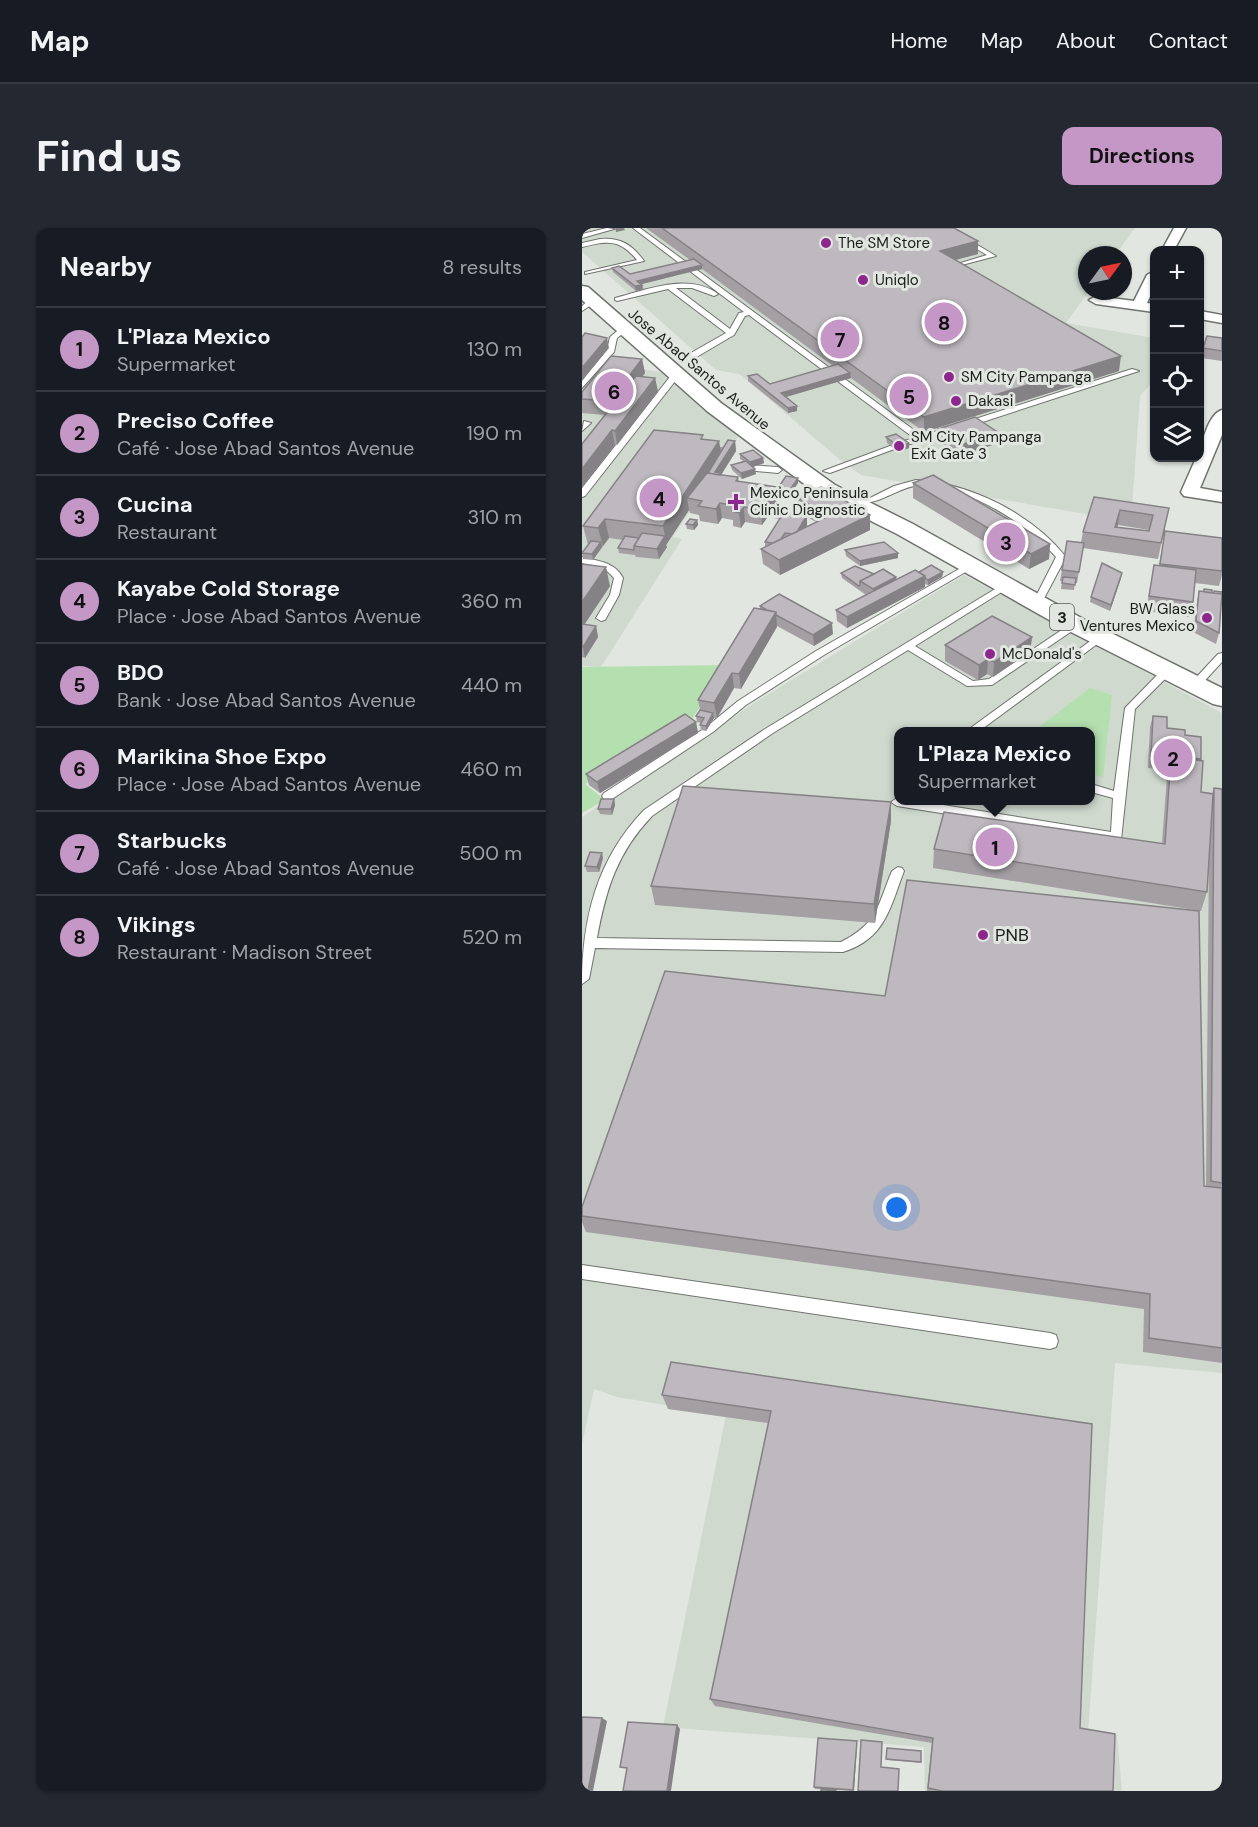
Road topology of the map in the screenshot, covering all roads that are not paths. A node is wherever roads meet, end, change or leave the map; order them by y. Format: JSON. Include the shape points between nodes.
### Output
{"nodes":[{"id":1,"x":636,"y":228,"type":"edge"},
{"id":2,"x":944,"y":228,"type":"edge"},
{"id":3,"x":1180,"y":228,"type":"edge"},
{"id":4,"x":611,"y":229,"type":"edge"},
{"id":5,"x":582,"y":236,"type":"edge"},
{"id":6,"x":582,"y":245,"type":"edge"},
{"id":7,"x":1170,"y":246,"type":"edge"},
{"id":8,"x":585,"y":271,"type":"edge"},
{"id":9,"x":966,"y":272,"type":"edge"},
{"id":10,"x":1150,"y":284,"type":"edge"},
{"id":11,"x":671,"y":288,"type":"junction"},
{"id":12,"x":585,"y":298,"type":"edge"},
{"id":13,"x":617,"y":299,"type":"junction"},
{"id":14,"x":1096,"y":300,"type":"dead end"},
{"id":15,"x":1138,"y":306,"type":"junction"},
{"id":16,"x":1150,"y":307,"type":"edge"},
{"id":17,"x":746,"y":313,"type":"junction"},
{"id":18,"x":1204,"y":316,"type":"edge"},
{"id":19,"x":1222,"y":319,"type":"edge"},
{"id":20,"x":645,"y":324,"type":"junction"},
{"id":21,"x":625,"y":329,"type":"junction"},
{"id":22,"x":731,"y":333,"type":"junction"},
{"id":23,"x":1127,"y":366,"type":"dead end"},
{"id":24,"x":680,"y":367,"type":"junction"},
{"id":25,"x":582,"y":386,"type":"edge"},
{"id":26,"x":1222,"y":415,"type":"edge"},
{"id":27,"x":738,"y":416,"type":"junction"},
{"id":28,"x":921,"y":439,"type":"junction"},
{"id":29,"x":904,"y":444,"type":"edge"},
{"id":30,"x":893,"y":448,"type":"edge"},
{"id":31,"x":749,"y":468,"type":"edge"},
{"id":32,"x":778,"y":470,"type":"dead end"},
{"id":33,"x":827,"y":471,"type":"junction"},
{"id":34,"x":582,"y":494,"type":"edge"},
{"id":35,"x":1222,"y":497,"type":"edge"},
{"id":36,"x":868,"y":501,"type":"junction"},
{"id":37,"x":905,"y":529,"type":"junction"},
{"id":38,"x":582,"y":560,"type":"edge"},
{"id":39,"x":969,"y":567,"type":"junction"},
{"id":40,"x":1005,"y":586,"type":"junction"},
{"id":41,"x":1037,"y":604,"type":"junction"},
{"id":42,"x":601,"y":618,"type":"dead end"},
{"id":43,"x":1076,"y":625,"type":"junction"},
{"id":44,"x":1100,"y":637,"type":"junction"},
{"id":45,"x":908,"y":646,"type":"junction"},
{"id":46,"x":1222,"y":656,"type":"edge"},
{"id":47,"x":1167,"y":670,"type":"junction"},
{"id":48,"x":1195,"y":685,"type":"junction"},
{"id":49,"x":1222,"y":698,"type":"edge"},
{"id":50,"x":977,"y":727,"type":"edge"},
{"id":51,"x":1095,"y":789,"type":"edge"},
{"id":52,"x":608,"y":796,"type":"edge"},
{"id":53,"x":1119,"y":796,"type":"junction"},
{"id":54,"x":895,"y":805,"type":"edge"},
{"id":55,"x":928,"y":805,"type":"edge"},
{"id":56,"x":890,"y":815,"type":"edge"},
{"id":57,"x":900,"y":877,"type":"dead end"},
{"id":58,"x":590,"y":943,"type":"junction"},
{"id":59,"x":582,"y":979,"type":"edge"},
{"id":60,"x":582,"y":1272,"type":"edge"},
{"id":61,"x":1050,"y":1341,"type":"dead end"}],
"edges":[{"from":1,"to":17,"type":"lane"},
{"from":2,"to":9,"type":"lane","via":[[993,256],[956,266]]},
{"from":3,"to":7,"type":"street"},
{"from":4,"to":5,"type":"lane"},
{"from":6,"to":8,"type":"lane","via":[[618,240],[641,261]]},
{"from":8,"to":13,"type":"highway","name":"Jose Abad Santos Avenue","number":"3"},
{"from":10,"to":15,"type":"street"},
{"from":11,"to":13,"type":"lane"},
{"from":11,"to":17,"type":"lane","via":[[706,288]]},
{"from":11,"to":22,"type":"lane"},
{"from":12,"to":21,"type":"highway","name":"Jose Abad Santos Avenue","number":"3"},
{"from":13,"to":20,"type":"highway","name":"Jose Abad Santos Avenue","number":"3"},
{"from":14,"to":15,"type":"street"},
{"from":15,"to":16,"type":"street"},
{"from":17,"to":22,"type":"lane"},
{"from":17,"to":28,"type":"lane"},
{"from":18,"to":19,"type":"street"},
{"from":20,"to":21,"type":"highway"},
{"from":20,"to":24,"type":"highway","name":"Jose Abad Santos Avenue","number":"3"},
{"from":21,"to":24,"type":"highway","name":"Jose Abad Santos Avenue","number":"3","via":[[642,350]]},
{"from":21,"to":25,"type":"lane","via":[[614,335],[611,350]]},
{"from":22,"to":24,"type":"lane"},
{"from":23,"to":28,"type":"lane","via":[[1135,370]]},
{"from":24,"to":27,"type":"highway","name":"Jose Abad Santos Avenue","number":"3"},
{"from":24,"to":34,"type":"lane"},
{"from":26,"to":35,"type":"street","via":[[1190,492]]},
{"from":27,"to":33,"type":"highway","name":"Jose Abad Santos Avenue","number":"3"},
{"from":27,"to":37,"type":"highway","name":"Jose Abad Santos Avenue","number":"3","via":[[826,490]]},
{"from":28,"to":29,"type":"lane"},
{"from":30,"to":33,"type":"lane"},
{"from":31,"to":32,"type":"lane"},
{"from":33,"to":36,"type":"highway","name":"Jose Abad Santos Avenue","number":"3"},
{"from":36,"to":37,"type":"highway","name":"Jose Abad Santos Avenue","number":"3"},
{"from":36,"to":41,"type":"lane","via":[[912,483],[949,485],[1038,531],[1061,557]]},
{"from":37,"to":39,"type":"highway","name":"Jose Abad Santos Avenue","number":"3"},
{"from":38,"to":42,"type":"lane","via":[[606,564],[616,570],[620,582]]},
{"from":39,"to":40,"type":"highway","name":"Jose Abad Santos Avenue","number":"3"},
{"from":39,"to":52,"type":"lane","via":[[771,684]]},
{"from":40,"to":41,"type":"highway","name":"Jose Abad Santos Avenue","number":"3"},
{"from":40,"to":45,"type":"lane"},
{"from":41,"to":43,"type":"highway","name":"Jose Abad Santos Avenue","number":"3"},
{"from":43,"to":44,"type":"highway","name":"Jose Abad Santos Avenue","number":"3"},
{"from":43,"to":45,"type":"lane","via":[[992,682],[980,685],[971,684]]},
{"from":44,"to":47,"type":"highway","name":"Jose Abad Santos Avenue","number":"3"},
{"from":44,"to":50,"type":"lane"},
{"from":45,"to":58,"type":"lane","via":[[769,731],[634,826],[615,851],[601,889]]},
{"from":46,"to":48,"type":"lane"},
{"from":47,"to":48,"type":"highway","name":"Jose Abad Santos Avenue","number":"3"},
{"from":47,"to":53,"type":"lane","via":[[1130,708]]},
{"from":48,"to":49,"type":"highway","name":"Jose Abad Santos Avenue","number":"3"},
{"from":51,"to":53,"type":"lane"},
{"from":53,"to":55,"type":"lane","via":[[1117,837]]},
{"from":54,"to":56,"type":"lane"},
{"from":57,"to":58,"type":"lane","via":[[878,922],[864,936],[843,947]]},
{"from":58,"to":59,"type":"lane"},
{"from":60,"to":61,"type":"lane"}]}
